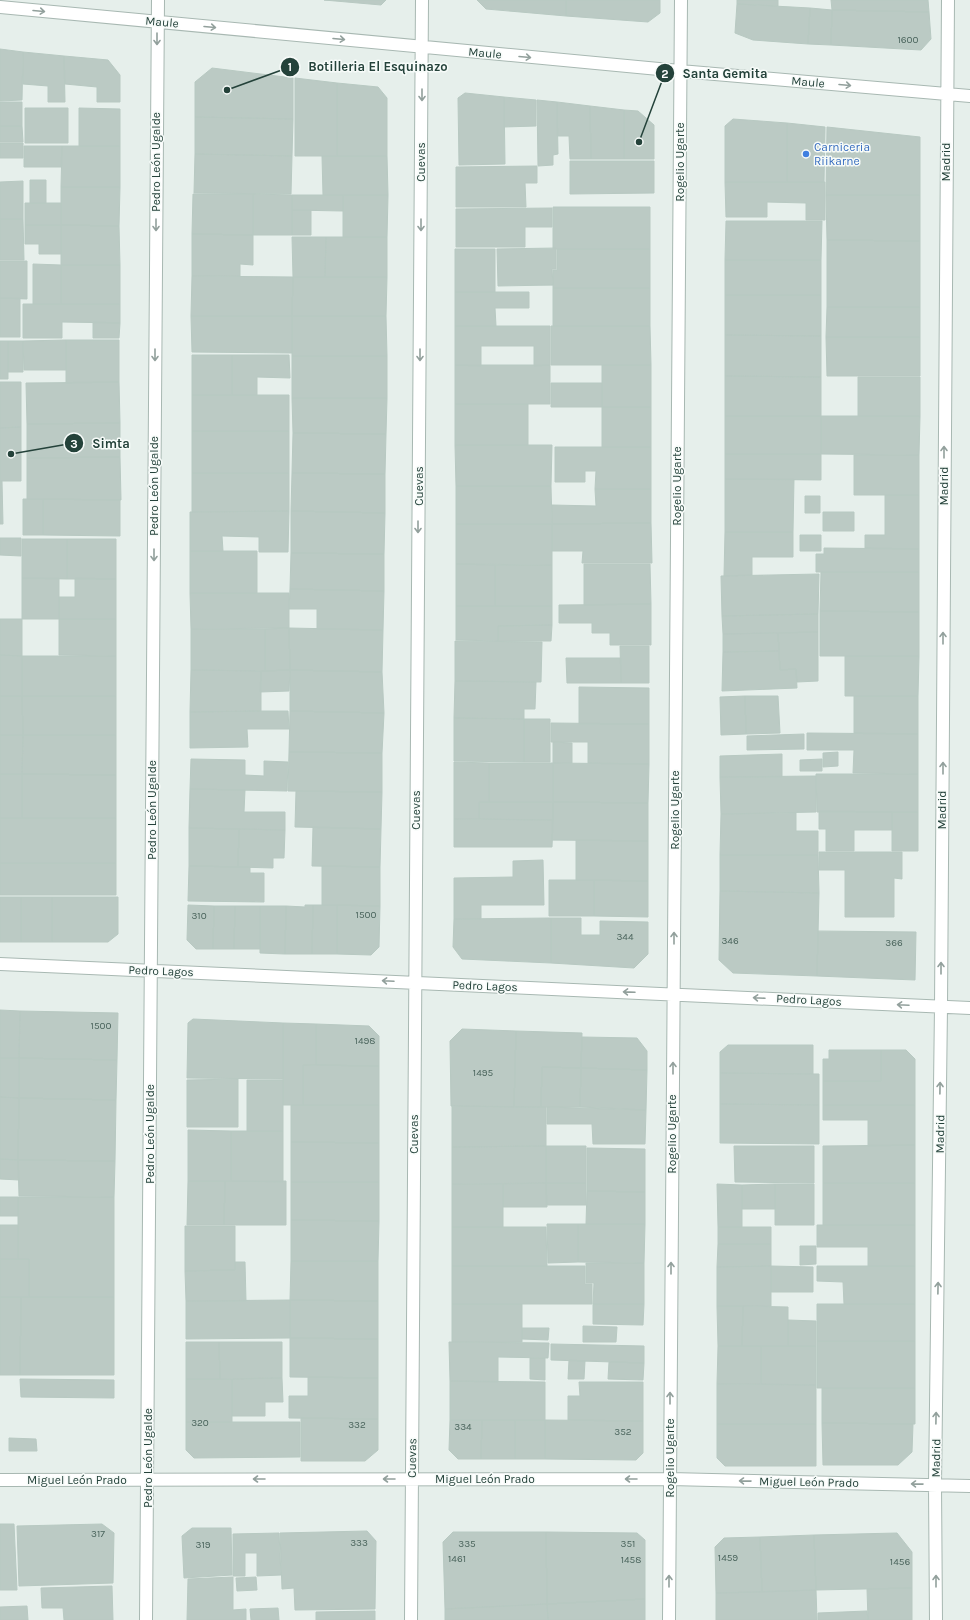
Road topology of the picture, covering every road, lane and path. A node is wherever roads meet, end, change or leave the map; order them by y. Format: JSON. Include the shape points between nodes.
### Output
{"nodes":[{"id":1,"x":158,"y":0,"type":"edge"},
{"id":2,"x":422,"y":0,"type":"edge"},
{"id":3,"x":681,"y":0,"type":"edge"},
{"id":4,"x":948,"y":0,"type":"edge"},
{"id":5,"x":0,"y":7,"type":"edge"},
{"id":6,"x":157,"y":22,"type":"junction"},
{"id":7,"x":422,"y":47,"type":"junction"},
{"id":8,"x":680,"y":72,"type":"junction"},
{"id":9,"x":947,"y":94,"type":"junction"},
{"id":10,"x":970,"y":96,"type":"edge"},
{"id":11,"x":0,"y":964,"type":"edge"},
{"id":12,"x":151,"y":970,"type":"junction"},
{"id":13,"x":415,"y":982,"type":"junction"},
{"id":14,"x":674,"y":994,"type":"junction"},
{"id":15,"x":941,"y":1006,"type":"junction"},
{"id":16,"x":970,"y":1008,"type":"edge"},
{"id":17,"x":412,"y":1479,"type":"junction"},
{"id":18,"x":670,"y":1479,"type":"junction"},
{"id":19,"x":0,"y":1480,"type":"edge"},
{"id":20,"x":148,"y":1480,"type":"junction"},
{"id":21,"x":936,"y":1485,"type":"junction"},
{"id":22,"x":970,"y":1486,"type":"edge"},
{"id":23,"x":146,"y":1620,"type":"edge"},
{"id":24,"x":411,"y":1620,"type":"edge"},
{"id":25,"x":669,"y":1620,"type":"edge"},
{"id":26,"x":936,"y":1620,"type":"edge"}],
"edges":[{"from":1,"to":6,"type":"street","name":"Pedro León Ugalde"},
{"from":2,"to":7,"type":"street","name":"Cuevas"},
{"from":3,"to":8,"type":"street","name":"Rogelio Ugarte"},
{"from":4,"to":9,"type":"street","name":"Madrid"},
{"from":5,"to":6,"type":"street","name":"Maule","one_way":true},
{"from":6,"to":7,"type":"street","name":"Maule","one_way":true},
{"from":6,"to":12,"type":"street","name":"Pedro León Ugalde","one_way":true},
{"from":7,"to":8,"type":"street","name":"Maule","one_way":true},
{"from":7,"to":13,"type":"street","name":"Cuevas","one_way":true},
{"from":8,"to":9,"type":"street","name":"Maule","one_way":true},
{"from":14,"to":8,"type":"street","name":"Rogelio Ugarte","one_way":true},
{"from":9,"to":10,"type":"street","name":"Maule"},
{"from":15,"to":9,"type":"street","name":"Madrid","one_way":true},
{"from":11,"to":12,"type":"street","name":"Pedro Lagos"},
{"from":13,"to":12,"type":"street","name":"Pedro Lagos","one_way":true},
{"from":12,"to":20,"type":"street","name":"Pedro León Ugalde"},
{"from":14,"to":13,"type":"street","name":"Pedro Lagos","one_way":true},
{"from":13,"to":17,"type":"street","name":"Cuevas"},
{"from":15,"to":14,"type":"street","name":"Pedro Lagos","one_way":true},
{"from":18,"to":14,"type":"street","name":"Rogelio Ugarte","one_way":true},
{"from":15,"to":16,"type":"street","name":"Pedro Lagos"},
{"from":21,"to":15,"type":"street","name":"Madrid","one_way":true},
{"from":18,"to":17,"type":"street","name":"Miguel León Prado","one_way":true},
{"from":17,"to":20,"type":"street","name":"Miguel León Prado","one_way":true},
{"from":17,"to":24,"type":"street","name":"Cuevas"},
{"from":21,"to":18,"type":"street","name":"Miguel León Prado","one_way":true},
{"from":25,"to":18,"type":"street","name":"Rogelio Ugarte","one_way":true},
{"from":19,"to":20,"type":"street","name":"Miguel León Prado"},
{"from":20,"to":23,"type":"street","name":"Pedro León Ugalde"},
{"from":21,"to":22,"type":"street","name":"Miguel León Prado"},
{"from":26,"to":21,"type":"street","name":"Madrid","one_way":true}]}
